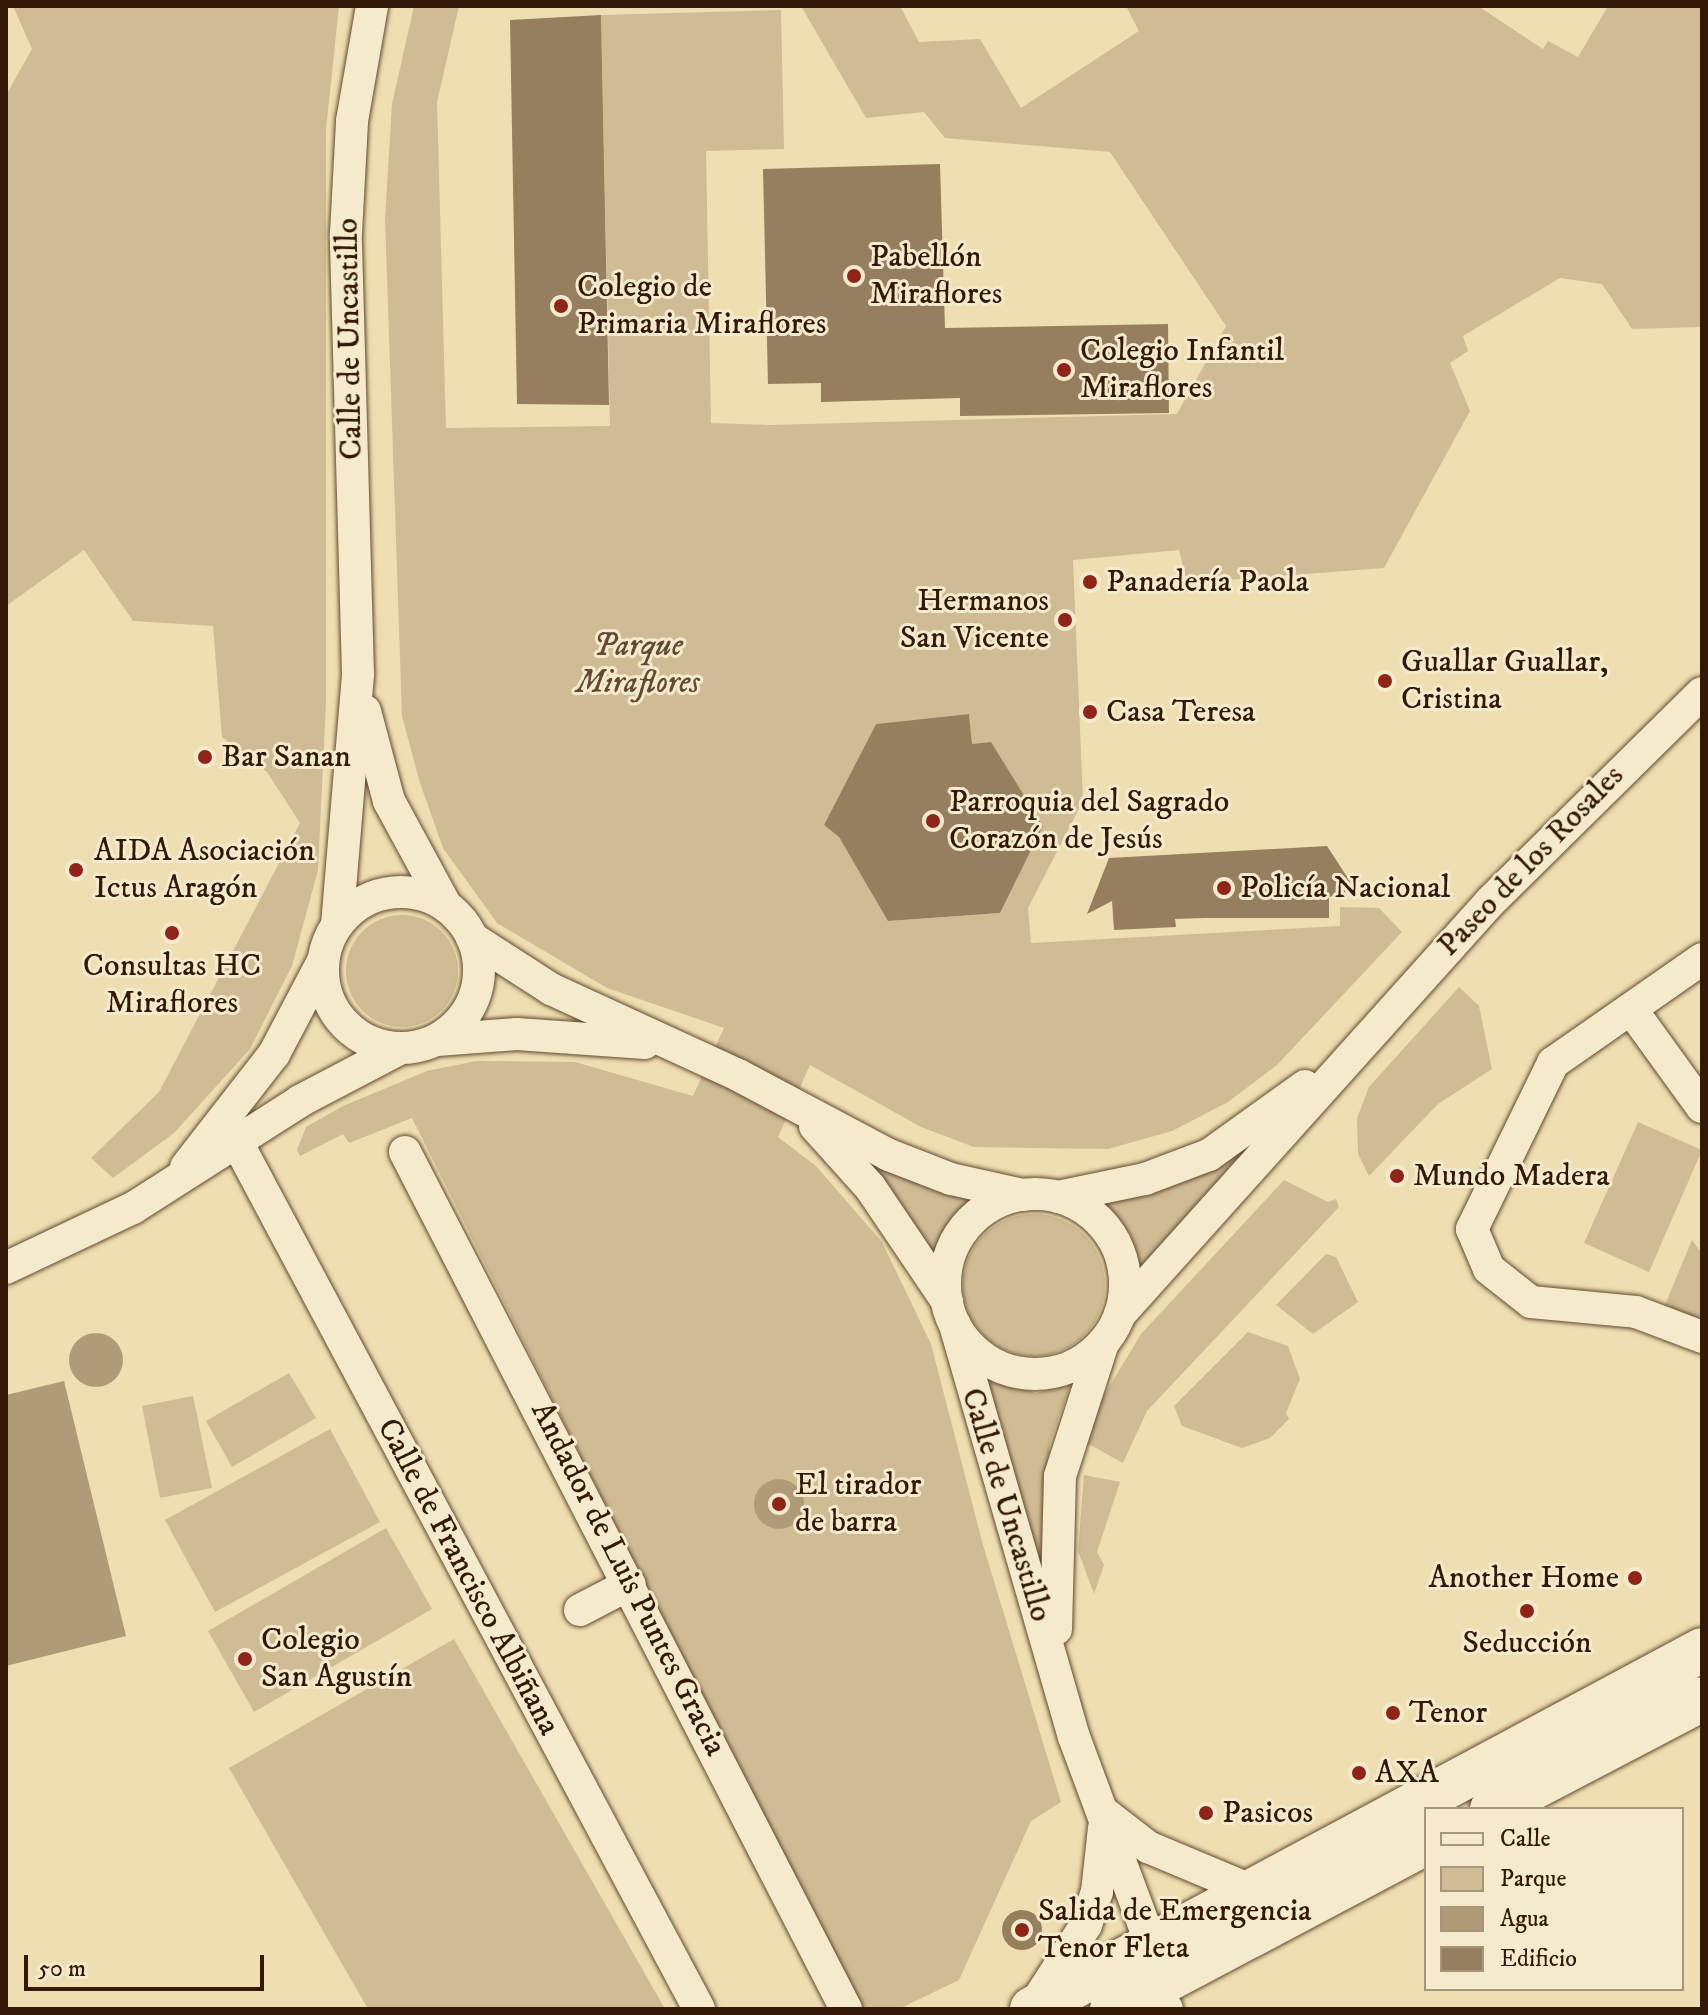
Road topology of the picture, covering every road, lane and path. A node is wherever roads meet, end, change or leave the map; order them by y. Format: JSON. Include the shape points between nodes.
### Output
{"nodes":[{"id":1,"x":372,"y":6,"type":"edge"},
{"id":2,"x":358,"y":674,"type":"junction"},
{"id":3,"x":1702,"y":693,"type":"edge"},
{"id":4,"x":446,"y":906,"type":"junction"},
{"id":5,"x":337,"y":925,"type":"junction"},
{"id":6,"x":472,"y":938,"type":"junction"},
{"id":7,"x":1702,"y":959,"type":"edge"},
{"id":8,"x":323,"y":961,"type":"junction"},
{"id":9,"x":1631,"y":1009,"type":"junction"},
{"id":10,"x":1366,"y":1035,"type":"junction"},
{"id":11,"x":437,"y":1040,"type":"junction"},
{"id":12,"x":669,"y":1045,"type":"junction"},
{"id":13,"x":399,"y":1049,"type":"junction"},
{"id":14,"x":1702,"y":1107,"type":"edge"},
{"id":15,"x":802,"y":1112,"type":"junction"},
{"id":16,"x":238,"y":1144,"type":"junction"},
{"id":17,"x":405,"y":1152,"type":"dead end"},
{"id":18,"x":181,"y":1175,"type":"junction"},
{"id":19,"x":1023,"y":1195,"type":"junction"},
{"id":20,"x":1058,"y":1197,"type":"junction"},
{"id":21,"x":6,"y":1268,"type":"edge"},
{"id":22,"x":951,"y":1313,"type":"junction"},
{"id":23,"x":1120,"y":1314,"type":"junction"},
{"id":24,"x":1702,"y":1337,"type":"edge"},
{"id":25,"x":1103,"y":1343,"type":"junction"},
{"id":26,"x":630,"y":1584,"type":"junction"},
{"id":27,"x":580,"y":1610,"type":"dead end"},
{"id":28,"x":1702,"y":1650,"type":"edge"},
{"id":29,"x":1060,"y":1685,"type":"junction"},
{"id":30,"x":1702,"y":1699,"type":"edge"},
{"id":31,"x":1496,"y":1807,"type":"edge"},
{"id":32,"x":1103,"y":1813,"type":"junction"},
{"id":33,"x":1424,"y":1844,"type":"edge"},
{"id":34,"x":1248,"y":1889,"type":"junction"},
{"id":35,"x":1150,"y":1941,"type":"junction"},
{"id":36,"x":1142,"y":2003,"type":"edge"},
{"id":37,"x":699,"y":2009,"type":"edge"},
{"id":38,"x":846,"y":2009,"type":"edge"},
{"id":39,"x":1032,"y":2009,"type":"edge"}],
"edges":[{"from":1,"to":2,"type":"street","name":"Calle de Uncastillo","via":[[352,121],[346,233]]},
{"from":2,"to":4,"type":"street","name":"Calle de Uncastillo","via":[[389,801]]},
{"from":2,"to":5,"type":"street","name":"Calle de Uncastillo"},
{"from":3,"to":10,"type":"street","name":"Paseo de los Rosales","via":[[1580,808]]},
{"from":4,"to":5,"type":"street","via":[[418,894],[388,893],[351,910]]},
{"from":4,"to":6,"type":"street"},
{"from":5,"to":8,"type":"street"},
{"from":6,"to":11,"type":"street","via":[[479,977],[475,997],[466,1014]]},
{"from":6,"to":12,"type":"street","via":[[551,989]]},
{"from":7,"to":9,"type":"street"},
{"from":8,"to":13,"type":"street","via":[[330,1003],[341,1022],[357,1036]]},
{"from":8,"to":18,"type":"street","via":[[274,1054]]},
{"from":9,"to":14,"type":"street"},
{"from":9,"to":24,"type":"street","via":[[1548,1070],[1472,1225],[1489,1269],[1531,1302],[1636,1312]]},
{"from":10,"to":20,"type":"street","name":"Paseo de los Rosales","via":[[1274,1112],[1209,1155],[1145,1179]]},
{"from":10,"to":23,"type":"street","name":"Paseo de los Rosales"},
{"from":11,"to":12,"type":"street","via":[[544,1035]]},
{"from":11,"to":13,"type":"street"},
{"from":12,"to":15,"type":"street"},
{"from":13,"to":16,"type":"street","via":[[300,1101]]},
{"from":15,"to":19,"type":"street","via":[[916,1166]]},
{"from":15,"to":22,"type":"street","via":[[870,1187]]},
{"from":16,"to":18,"type":"street"},
{"from":16,"to":37,"type":"street","name":"Calle de Francisco Albiñana"},
{"from":17,"to":26,"type":"street","name":"Andador de Luis Puntes Gracia"},
{"from":18,"to":21,"type":"street","via":[[133,1208]]},
{"from":19,"to":20,"type":"street"},
{"from":19,"to":22,"type":"street","via":[[995,1203],[971,1220],[946,1272]]},
{"from":20,"to":23,"type":"street","via":[[1085,1209],[1114,1242],[1126,1285]]},
{"from":22,"to":25,"type":"street","via":[[984,1357],[1024,1374],[1067,1367]]},
{"from":22,"to":29,"type":"street","name":"Calle de Uncastillo"},
{"from":23,"to":25,"type":"street"},
{"from":25,"to":29,"type":"street","name":"Calle de Uncastillo","via":[[1069,1434],[1055,1516]]},
{"from":26,"to":27,"type":"street"},
{"from":26,"to":38,"type":"street","name":"Andador de Luis Puntes Gracia"},
{"from":28,"to":34,"type":"main road"},
{"from":29,"to":32,"type":"street","name":"Calle de Uncastillo"},
{"from":30,"to":31,"type":"main road"},
{"from":32,"to":34,"type":"street","via":[[1148,1847]]},
{"from":32,"to":35,"type":"street","name":"Calle de Uncastillo"},
{"from":32,"to":39,"type":"street","name":"Calle de Uncastillo","via":[[1103,1862],[1086,1925]]},
{"from":33,"to":36,"type":"main road"},
{"from":34,"to":35,"type":"main road"},
{"from":35,"to":36,"type":"street","name":"Calle de Uncastillo","via":[[1156,1971]]},
{"from":35,"to":39,"type":"main road"}]}
